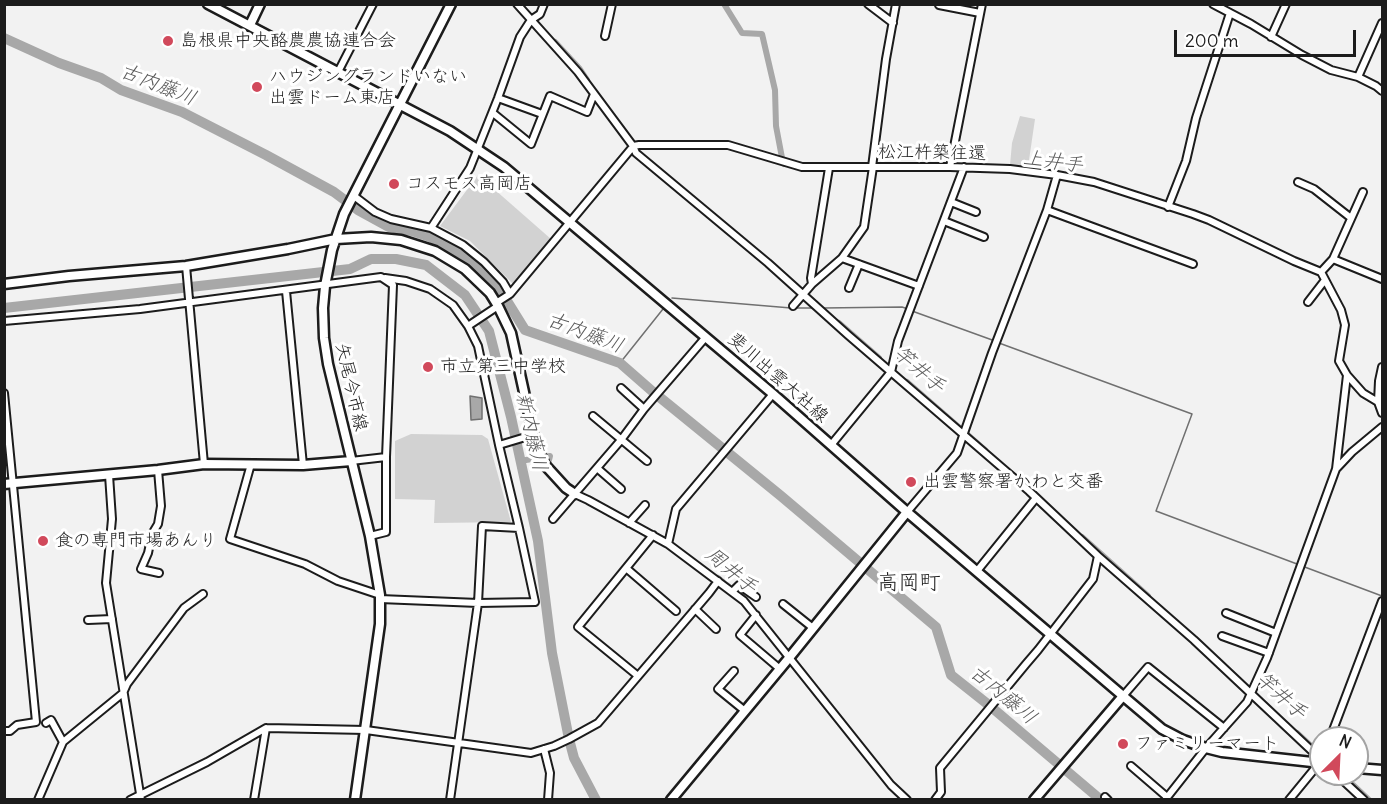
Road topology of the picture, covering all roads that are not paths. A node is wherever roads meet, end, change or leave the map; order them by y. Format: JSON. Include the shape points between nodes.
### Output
{"nodes":[{"id":1,"x":208,"y":4,"type":"edge"},
{"id":2,"x":261,"y":4,"type":"edge"},
{"id":3,"x":373,"y":4,"type":"edge"},
{"id":4,"x":451,"y":4,"type":"edge"},
{"id":5,"x":517,"y":4,"type":"edge"},
{"id":6,"x":544,"y":4,"type":"edge"},
{"id":7,"x":612,"y":4,"type":"edge"},
{"id":8,"x":868,"y":4,"type":"edge"},
{"id":9,"x":896,"y":4,"type":"edge"},
{"id":10,"x":982,"y":4,"type":"edge"},
{"id":11,"x":1213,"y":4,"type":"edge"},
{"id":12,"x":1286,"y":4,"type":"edge"},
{"id":13,"x":939,"y":5,"type":"edge"},
{"id":14,"x":980,"y":13,"type":"junction"},
{"id":15,"x":1230,"y":13,"type":"junction"},
{"id":16,"x":531,"y":20,"type":"junction"},
{"id":17,"x":1383,"y":23,"type":"edge"},
{"id":18,"x":893,"y":24,"type":"junction"},
{"id":19,"x":250,"y":26,"type":"junction"},
{"id":20,"x":605,"y":36,"type":"dead end"},
{"id":21,"x":1271,"y":36,"type":"junction"},
{"id":22,"x":338,"y":72,"type":"junction"},
{"id":23,"x":1358,"y":77,"type":"junction"},
{"id":24,"x":1383,"y":91,"type":"edge"},
{"id":25,"x":594,"y":94,"type":"junction"},
{"id":26,"x":498,"y":98,"type":"junction"},
{"id":27,"x":400,"y":105,"type":"junction"},
{"id":28,"x":493,"y":112,"type":"junction"},
{"id":29,"x":542,"y":114,"type":"junction"},
{"id":30,"x":633,"y":147,"type":"junction"},
{"id":31,"x":478,"y":149,"type":"junction"},
{"id":32,"x":950,"y":166,"type":"junction"},
{"id":33,"x":872,"y":167,"type":"junction"},
{"id":34,"x":964,"y":167,"type":"junction"},
{"id":35,"x":829,"y":168,"type":"junction"},
{"id":36,"x":1057,"y":175,"type":"junction"},
{"id":37,"x":1298,"y":182,"type":"dead end"},
{"id":38,"x":1363,"y":192,"type":"dead end"},
{"id":39,"x":354,"y":196,"type":"junction"},
{"id":40,"x":951,"y":202,"type":"junction"},
{"id":41,"x":1168,"y":207,"type":"junction"},
{"id":42,"x":1047,"y":210,"type":"junction"},
{"id":43,"x":976,"y":212,"type":"dead end"},
{"id":44,"x":1351,"y":218,"type":"junction"},
{"id":45,"x":944,"y":221,"type":"junction"},
{"id":46,"x":571,"y":222,"type":"junction"},
{"id":47,"x":431,"y":228,"type":"junction"},
{"id":48,"x":984,"y":237,"type":"dead end"},
{"id":49,"x":336,"y":240,"type":"junction"},
{"id":50,"x":842,"y":258,"type":"junction"},
{"id":51,"x":1333,"y":259,"type":"junction"},
{"id":52,"x":859,"y":264,"type":"junction"},
{"id":53,"x":1192,"y":264,"type":"dead end"},
{"id":54,"x":186,"y":266,"type":"junction"},
{"id":55,"x":1321,"y":272,"type":"junction"},
{"id":56,"x":381,"y":277,"type":"junction"},
{"id":57,"x":1383,"y":279,"type":"edge"},
{"id":58,"x":1325,"y":280,"type":"junction"},
{"id":59,"x":4,"y":284,"type":"edge"},
{"id":60,"x":812,"y":284,"type":"junction"},
{"id":61,"x":325,"y":285,"type":"junction"},
{"id":62,"x":919,"y":286,"type":"junction"},
{"id":63,"x":849,"y":288,"type":"dead end"},
{"id":64,"x":286,"y":291,"type":"junction"},
{"id":65,"x":510,"y":294,"type":"junction"},
{"id":66,"x":804,"y":295,"type":"junction"},
{"id":67,"x":1308,"y":302,"type":"dead end"},
{"id":68,"x":190,"y":303,"type":"junction"},
{"id":69,"x":497,"y":304,"type":"junction"},
{"id":70,"x":793,"y":306,"type":"dead end"},
{"id":71,"x":4,"y":321,"type":"edge"},
{"id":72,"x":468,"y":326,"type":"junction"},
{"id":73,"x":705,"y":338,"type":"junction"},
{"id":74,"x":1383,"y":367,"type":"edge"},
{"id":75,"x":891,"y":372,"type":"junction"},
{"id":76,"x":1347,"y":375,"type":"junction"},
{"id":77,"x":621,"y":388,"type":"dead end"},
{"id":78,"x":4,"y":393,"type":"edge"},
{"id":79,"x":774,"y":394,"type":"junction"},
{"id":80,"x":1378,"y":402,"type":"junction"},
{"id":81,"x":644,"y":409,"type":"junction"},
{"id":82,"x":1383,"y":413,"type":"edge"},
{"id":83,"x":593,"y":416,"type":"dead end"},
{"id":84,"x":1383,"y":427,"type":"edge"},
{"id":85,"x":963,"y":434,"type":"junction"},
{"id":86,"x":531,"y":436,"type":"junction"},
{"id":87,"x":621,"y":440,"type":"junction"},
{"id":88,"x":500,"y":444,"type":"junction"},
{"id":89,"x":831,"y":445,"type":"junction"},
{"id":90,"x":387,"y":457,"type":"junction"},
{"id":91,"x":351,"y":460,"type":"junction"},
{"id":92,"x":647,"y":461,"type":"dead end"},
{"id":93,"x":204,"y":464,"type":"junction"},
{"id":94,"x":251,"y":464,"type":"junction"},
{"id":95,"x":303,"y":465,"type":"junction"},
{"id":96,"x":597,"y":468,"type":"junction"},
{"id":97,"x":1336,"y":469,"type":"junction"},
{"id":98,"x":158,"y":470,"type":"junction"},
{"id":99,"x":109,"y":475,"type":"junction"},
{"id":100,"x":9,"y":484,"type":"edge"},
{"id":101,"x":621,"y":489,"type":"dead end"},
{"id":102,"x":574,"y":494,"type":"junction"},
{"id":103,"x":1036,"y":498,"type":"junction"},
{"id":104,"x":645,"y":505,"type":"dead end"},
{"id":105,"x":907,"y":512,"type":"junction"},
{"id":106,"x":553,"y":519,"type":"dead end"},
{"id":107,"x":629,"y":523,"type":"junction"},
{"id":108,"x":519,"y":528,"type":"junction"},
{"id":109,"x":370,"y":536,"type":"junction"},
{"id":110,"x":653,"y":536,"type":"junction"},
{"id":111,"x":668,"y":544,"type":"junction"},
{"id":112,"x":1098,"y":556,"type":"junction"},
{"id":113,"x":626,"y":568,"type":"junction"},
{"id":114,"x":978,"y":572,"type":"junction"},
{"id":115,"x":159,"y":573,"type":"dead end"},
{"id":116,"x":718,"y":581,"type":"junction"},
{"id":117,"x":732,"y":592,"type":"junction"},
{"id":118,"x":203,"y":594,"type":"dead end"},
{"id":119,"x":380,"y":597,"type":"junction"},
{"id":120,"x":756,"y":597,"type":"dead end"},
{"id":121,"x":1383,"y":601,"type":"edge"},
{"id":122,"x":478,"y":603,"type":"junction"},
{"id":123,"x":783,"y":604,"type":"dead end"},
{"id":124,"x":695,"y":609,"type":"junction"},
{"id":125,"x":676,"y":611,"type":"dead end"},
{"id":126,"x":1226,"y":613,"type":"dead end"},
{"id":127,"x":756,"y":615,"type":"junction"},
{"id":128,"x":112,"y":619,"type":"junction"},
{"id":129,"x":88,"y":620,"type":"dead end"},
{"id":130,"x":813,"y":628,"type":"junction"},
{"id":131,"x":716,"y":629,"type":"dead end"},
{"id":132,"x":1276,"y":633,"type":"junction"},
{"id":133,"x":1051,"y":634,"type":"junction"},
{"id":134,"x":1222,"y":636,"type":"dead end"},
{"id":135,"x":1269,"y":653,"type":"junction"},
{"id":136,"x":789,"y":658,"type":"junction"},
{"id":137,"x":780,"y":669,"type":"junction"},
{"id":138,"x":734,"y":671,"type":"dead end"},
{"id":139,"x":638,"y":676,"type":"junction"},
{"id":140,"x":123,"y":693,"type":"junction"},
{"id":141,"x":1251,"y":694,"type":"junction"},
{"id":142,"x":1123,"y":696,"type":"junction"},
{"id":143,"x":745,"y":711,"type":"junction"},
{"id":144,"x":46,"y":723,"type":"dead end"},
{"id":145,"x":1335,"y":726,"type":"edge"},
{"id":146,"x":266,"y":728,"type":"junction"},
{"id":147,"x":1224,"y":728,"type":"junction"},
{"id":148,"x":366,"y":730,"type":"junction"},
{"id":149,"x":4,"y":731,"type":"edge"},
{"id":150,"x":63,"y":742,"type":"junction"},
{"id":151,"x":457,"y":742,"type":"junction"},
{"id":152,"x":1206,"y":748,"type":"junction"},
{"id":153,"x":1309,"y":748,"type":"edge"},
{"id":154,"x":544,"y":749,"type":"junction"},
{"id":155,"x":1309,"y":761,"type":"edge"},
{"id":156,"x":1131,"y":766,"type":"dead end"},
{"id":157,"x":1309,"y":776,"type":"edge"},
{"id":158,"x":1349,"y":786,"type":"edge"},
{"id":159,"x":141,"y":797,"type":"edge"},
{"id":160,"x":1166,"y":798,"type":"edge"},
{"id":161,"x":38,"y":800,"type":"edge"},
{"id":162,"x":130,"y":800,"type":"edge"},
{"id":163,"x":254,"y":800,"type":"edge"},
{"id":164,"x":355,"y":800,"type":"edge"},
{"id":165,"x":450,"y":800,"type":"edge"},
{"id":166,"x":548,"y":800,"type":"edge"},
{"id":167,"x":671,"y":800,"type":"edge"},
{"id":168,"x":907,"y":800,"type":"edge"},
{"id":169,"x":935,"y":800,"type":"edge"},
{"id":170,"x":1034,"y":800,"type":"edge"},
{"id":171,"x":1289,"y":800,"type":"edge"},
{"id":172,"x":1364,"y":800,"type":"edge"}],
"edges":[{"from":1,"to":19,"type":"main road","name":"斐川出雲大社線"},
{"from":2,"to":19,"type":"main road"},
{"from":3,"to":22,"type":"street"},
{"from":4,"to":27,"type":"main road","name":"矢尾今市線"},
{"from":5,"to":16,"type":"street"},
{"from":6,"to":16,"type":"street","via":[[540,14]]},
{"from":7,"to":20,"type":"street"},
{"from":8,"to":18,"type":"street"},
{"from":9,"to":18,"type":"street"},
{"from":10,"to":14,"type":"street"},
{"from":11,"to":15,"type":"street"},
{"from":12,"to":21,"type":"street"},
{"from":13,"to":14,"type":"street"},
{"from":14,"to":32,"type":"street"},
{"from":15,"to":21,"type":"street"},
{"from":15,"to":41,"type":"street","via":[[1186,161]]},
{"from":16,"to":25,"type":"street"},
{"from":16,"to":26,"type":"street","via":[[520,37]]},
{"from":17,"to":23,"type":"street"},
{"from":18,"to":33,"type":"street"},
{"from":19,"to":22,"type":"main road","name":"斐川出雲大社線"},
{"from":21,"to":23,"type":"street","via":[[1331,70]]},
{"from":22,"to":27,"type":"main road","name":"斐川出雲大社線"},
{"from":23,"to":24,"type":"street"},
{"from":25,"to":29,"type":"street","via":[[587,112],[550,96]]},
{"from":25,"to":30,"type":"street"},
{"from":26,"to":28,"type":"street"},
{"from":26,"to":29,"type":"street"},
{"from":27,"to":31,"type":"main road","name":"斐川出雲大社線"},
{"from":27,"to":39,"type":"main road","name":"矢尾今市線"},
{"from":28,"to":29,"type":"street","via":[[531,144]]},
{"from":28,"to":31,"type":"street"},
{"from":30,"to":35,"type":"street","name":"松江杵築往還","via":[[728,145],[802,167]]},
{"from":30,"to":46,"type":"street"},
{"from":30,"to":66,"type":"street"},
{"from":31,"to":46,"type":"main road","name":"斐川出雲大社線"},
{"from":31,"to":47,"type":"street"},
{"from":32,"to":33,"type":"street","name":"松江杵築往還"},
{"from":32,"to":34,"type":"street","name":"松江杵築往還"},
{"from":33,"to":35,"type":"street","name":"松江杵築往還"},
{"from":33,"to":50,"type":"street","via":[[864,227]]},
{"from":34,"to":36,"type":"street","name":"松江杵築往還"},
{"from":34,"to":40,"type":"street"},
{"from":35,"to":60,"type":"street"},
{"from":36,"to":41,"type":"street","name":"松江杵築往還","via":[[1094,182]]},
{"from":36,"to":42,"type":"street"},
{"from":37,"to":44,"type":"street","via":[[1314,189]]},
{"from":38,"to":44,"type":"street"},
{"from":39,"to":47,"type":"street","via":[[391,219]]},
{"from":39,"to":49,"type":"main road","name":"矢尾今市線"},
{"from":40,"to":43,"type":"street"},
{"from":40,"to":45,"type":"street"},
{"from":41,"to":55,"type":"street","name":"松江杵築往還","via":[[1209,220]]},
{"from":42,"to":53,"type":"street"},
{"from":42,"to":85,"type":"street"},
{"from":44,"to":51,"type":"street"},
{"from":45,"to":48,"type":"street"},
{"from":45,"to":62,"type":"street"},
{"from":46,"to":65,"type":"street"},
{"from":46,"to":73,"type":"main road","name":"斐川出雲大社線"},
{"from":47,"to":65,"type":"street","via":[[484,262]]},
{"from":49,"to":54,"type":"main road"},
{"from":49,"to":61,"type":"main road","name":"矢尾今市線"},
{"from":49,"to":69,"type":"main road","via":[[401,240],[435,251],[465,269]]},
{"from":50,"to":52,"type":"street"},
{"from":50,"to":60,"type":"street"},
{"from":51,"to":55,"type":"street"},
{"from":51,"to":57,"type":"street"},
{"from":52,"to":62,"type":"street"},
{"from":52,"to":63,"type":"street"},
{"from":54,"to":59,"type":"main road"},
{"from":54,"to":68,"type":"street"},
{"from":55,"to":58,"type":"street"},
{"from":56,"to":61,"type":"street"},
{"from":56,"to":72,"type":"street","via":[[430,289],[453,304]]},
{"from":56,"to":90,"type":"street","via":[[393,285]]},
{"from":58,"to":67,"type":"street"},
{"from":58,"to":76,"type":"street","via":[[1346,325],[1339,361]]},
{"from":60,"to":66,"type":"street"},
{"from":61,"to":64,"type":"street"},
{"from":61,"to":91,"type":"main road","name":"矢尾今市線","via":[[327,364]]},
{"from":62,"to":75,"type":"street"},
{"from":64,"to":68,"type":"street"},
{"from":64,"to":95,"type":"street"},
{"from":65,"to":69,"type":"street"},
{"from":66,"to":70,"type":"street"},
{"from":66,"to":75,"type":"street"},
{"from":68,"to":71,"type":"street"},
{"from":68,"to":93,"type":"street"},
{"from":69,"to":72,"type":"street"},
{"from":69,"to":86,"type":"main road","via":[[511,333]]},
{"from":72,"to":88,"type":"street","via":[[478,346]]},
{"from":73,"to":79,"type":"main road","name":"斐川出雲大社線"},
{"from":73,"to":81,"type":"street"},
{"from":74,"to":80,"type":"street"},
{"from":75,"to":85,"type":"street"},
{"from":75,"to":89,"type":"street"},
{"from":76,"to":80,"type":"street","via":[[1363,393]]},
{"from":76,"to":97,"type":"street"},
{"from":77,"to":81,"type":"street"},
{"from":78,"to":100,"type":"street"},
{"from":79,"to":89,"type":"main road","name":"斐川出雲大社線"},
{"from":79,"to":111,"type":"street","via":[[676,509]]},
{"from":80,"to":82,"type":"street"},
{"from":81,"to":87,"type":"street"},
{"from":83,"to":87,"type":"street"},
{"from":84,"to":97,"type":"street"},
{"from":85,"to":103,"type":"street"},
{"from":85,"to":105,"type":"street","via":[[957,453]]},
{"from":86,"to":88,"type":"street"},
{"from":86,"to":102,"type":"main road","via":[[545,465]]},
{"from":87,"to":92,"type":"street"},
{"from":87,"to":96,"type":"street"},
{"from":88,"to":108,"type":"street"},
{"from":89,"to":105,"type":"main road","name":"斐川出雲大社線"},
{"from":90,"to":91,"type":"street"},
{"from":90,"to":109,"type":"street","via":[[386,532]]},
{"from":91,"to":95,"type":"main road"},
{"from":91,"to":109,"type":"main road","name":"矢尾今市線"},
{"from":93,"to":94,"type":"main road"},
{"from":93,"to":98,"type":"main road"},
{"from":94,"to":95,"type":"main road"},
{"from":94,"to":119,"type":"street","via":[[230,539],[305,564]]},
{"from":96,"to":101,"type":"street"},
{"from":96,"to":102,"type":"street"},
{"from":97,"to":132,"type":"street"},
{"from":98,"to":99,"type":"main road"},
{"from":98,"to":115,"type":"street","via":[[158,524],[141,569]]},
{"from":99,"to":100,"type":"main road"},
{"from":99,"to":128,"type":"street","via":[[112,519],[106,583]]},
{"from":100,"to":149,"type":"street","via":[[36,722],[17,724]]},
{"from":102,"to":106,"type":"street"},
{"from":102,"to":107,"type":"street"},
{"from":103,"to":112,"type":"street"},
{"from":103,"to":114,"type":"street"},
{"from":104,"to":107,"type":"street"},
{"from":105,"to":114,"type":"main road","name":"斐川出雲大社線"},
{"from":105,"to":130,"type":"main road"},
{"from":107,"to":110,"type":"street"},
{"from":108,"to":122,"type":"street","via":[[482,526]]},
{"from":108,"to":122,"type":"street","via":[[536,602]]},
{"from":109,"to":119,"type":"main road","name":"矢尾今市線"},
{"from":110,"to":111,"type":"street"},
{"from":110,"to":113,"type":"street"},
{"from":111,"to":116,"type":"street"},
{"from":112,"to":133,"type":"street","via":[[1094,579]]},
{"from":112,"to":141,"type":"street"},
{"from":113,"to":125,"type":"street"},
{"from":113,"to":139,"type":"street","via":[[578,627]]},
{"from":114,"to":133,"type":"main road","name":"斐川出雲大社線"},
{"from":116,"to":117,"type":"street"},
{"from":116,"to":124,"type":"street"},
{"from":117,"to":120,"type":"street","via":[[739,585]]},
{"from":117,"to":127,"type":"street"},
{"from":118,"to":140,"type":"street","via":[[184,608]]},
{"from":119,"to":122,"type":"street"},
{"from":119,"to":148,"type":"main road","name":"矢尾今市線"},
{"from":121,"to":145,"type":"street"},
{"from":122,"to":151,"type":"street"},
{"from":123,"to":130,"type":"street"},
{"from":124,"to":131,"type":"street"},
{"from":124,"to":139,"type":"street"},
{"from":126,"to":132,"type":"street"},
{"from":127,"to":136,"type":"street"},
{"from":127,"to":137,"type":"street","via":[[740,635]]},
{"from":128,"to":129,"type":"street"},
{"from":128,"to":140,"type":"street"},
{"from":130,"to":136,"type":"main road"},
{"from":132,"to":135,"type":"street"},
{"from":133,"to":142,"type":"main road","name":"斐川出雲大社線"},
{"from":133,"to":169,"type":"street","via":[[940,768],[941,792]]},
{"from":134,"to":135,"type":"street"},
{"from":135,"to":141,"type":"street"},
{"from":136,"to":137,"type":"main road"},
{"from":136,"to":168,"type":"street"},
{"from":137,"to":143,"type":"main road"},
{"from":138,"to":143,"type":"street","via":[[718,689]]},
{"from":139,"to":154,"type":"street","via":[[598,723]]},
{"from":140,"to":150,"type":"street"},
{"from":140,"to":159,"type":"street"},
{"from":141,"to":147,"type":"street"},
{"from":141,"to":153,"type":"street"},
{"from":142,"to":147,"type":"street","via":[[1148,667]]},
{"from":142,"to":152,"type":"main road","name":"斐川出雲大社線","via":[[1162,729]]},
{"from":142,"to":170,"type":"main road"},
{"from":143,"to":167,"type":"main road"},
{"from":144,"to":150,"type":"street","via":[[51,720]]},
{"from":146,"to":148,"type":"street"},
{"from":146,"to":159,"type":"street"},
{"from":146,"to":163,"type":"street"},
{"from":147,"to":152,"type":"street"},
{"from":148,"to":151,"type":"street"},
{"from":148,"to":164,"type":"main road","name":"矢尾今市線"},
{"from":150,"to":161,"type":"street"},
{"from":151,"to":154,"type":"street","via":[[531,753]]},
{"from":151,"to":165,"type":"street"},
{"from":152,"to":155,"type":"main road","name":"斐川出雲大社線"},
{"from":152,"to":160,"type":"street"},
{"from":154,"to":166,"type":"street","via":[[550,773]]},
{"from":156,"to":160,"type":"street"},
{"from":157,"to":171,"type":"street"},
{"from":158,"to":172,"type":"street"},
{"from":159,"to":162,"type":"street"}]}
